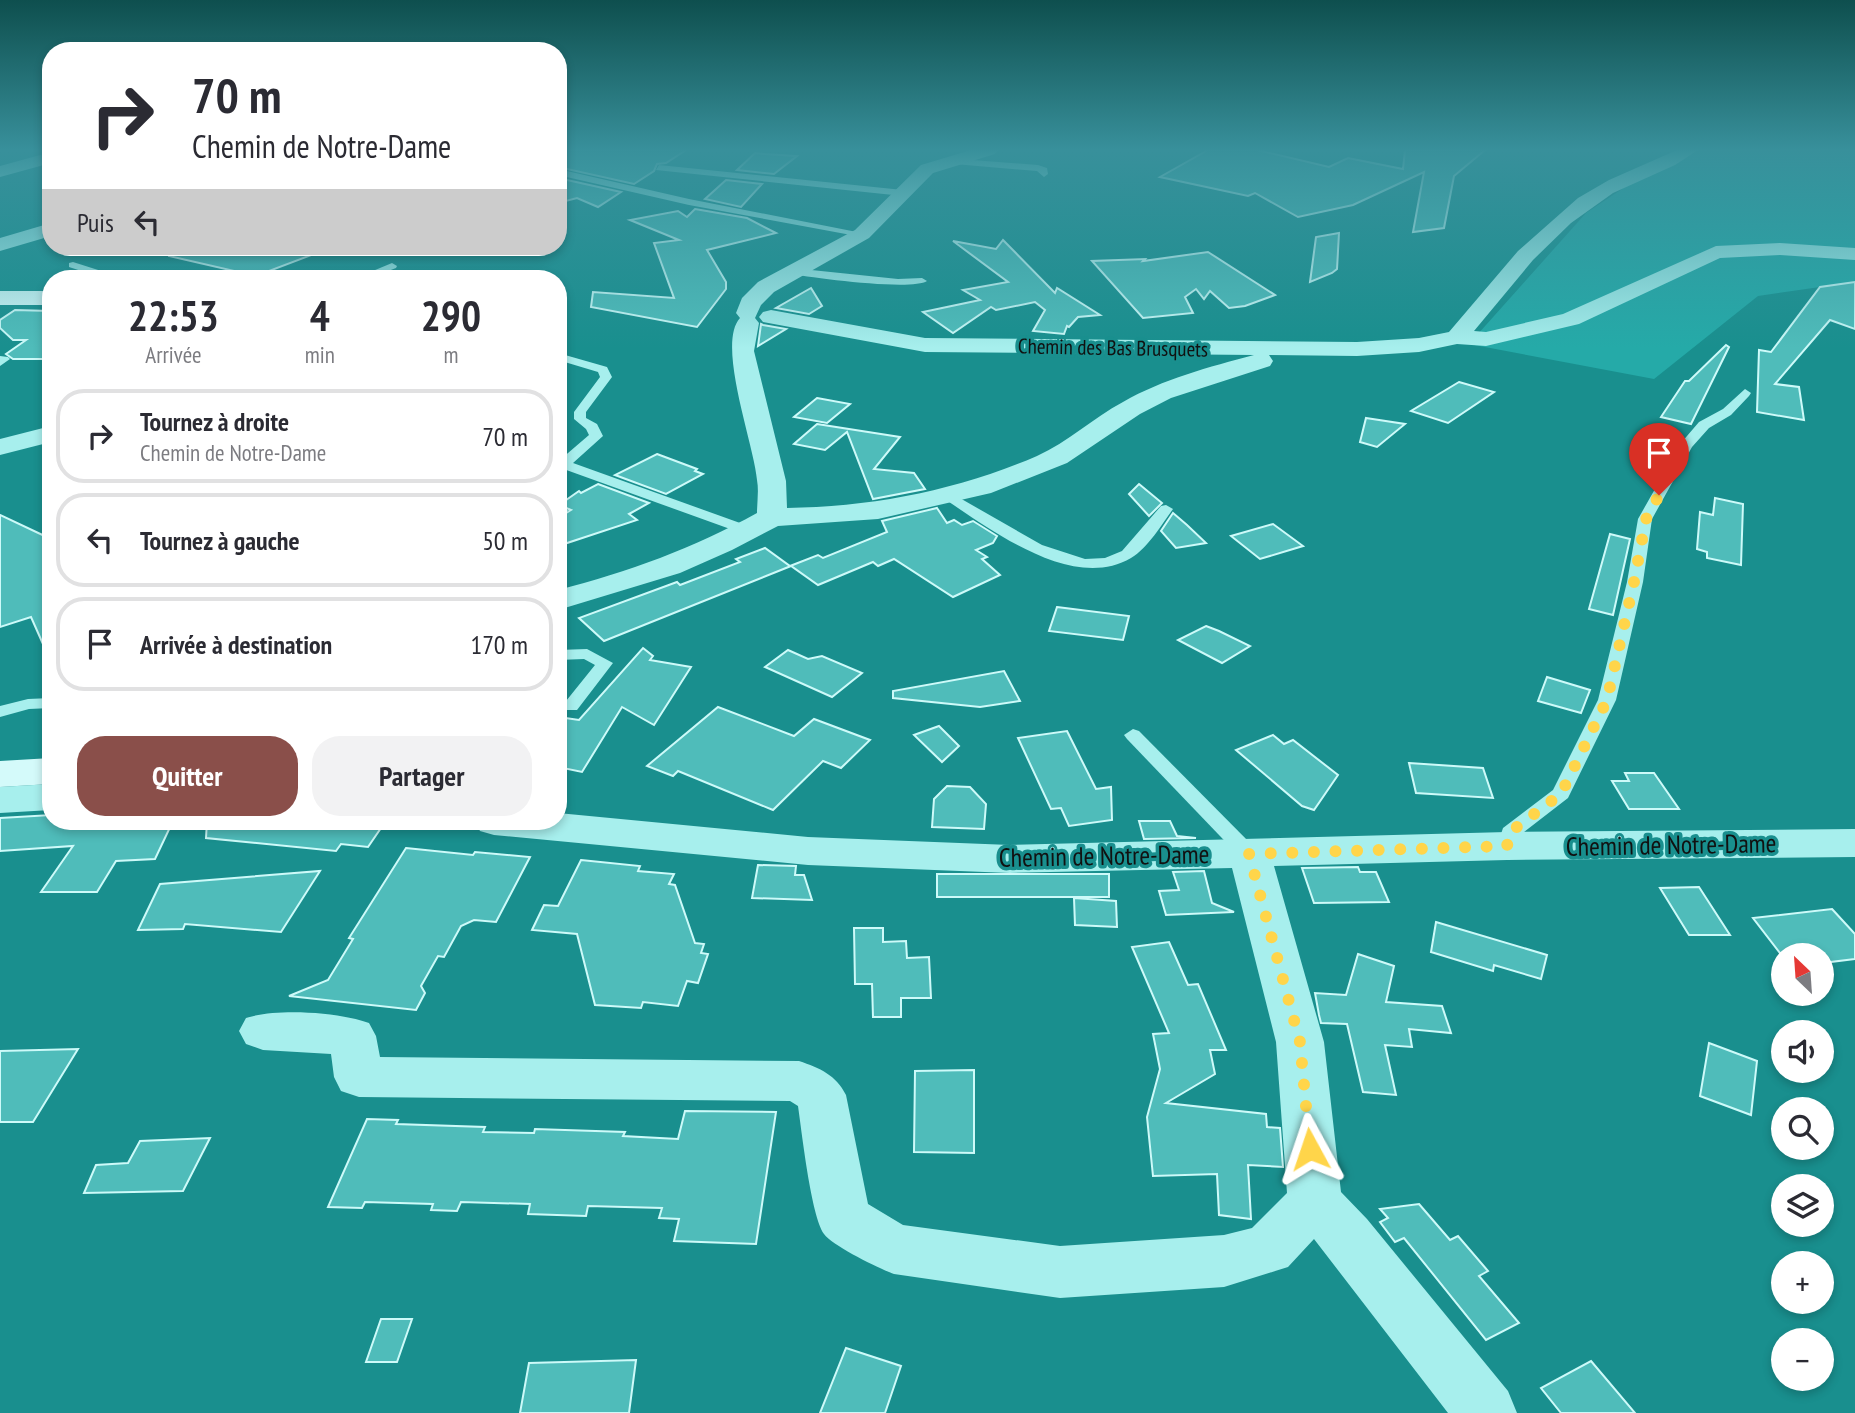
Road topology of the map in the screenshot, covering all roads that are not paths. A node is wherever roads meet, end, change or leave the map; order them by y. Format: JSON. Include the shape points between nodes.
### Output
{"nodes":[{"id":1,"x":764,"y":216,"type":"edge"},
{"id":2,"x":880,"y":216,"type":"edge"},
{"id":3,"x":1569,"y":216,"type":"edge"},
{"id":4,"x":42,"y":232,"type":"edge"},
{"id":5,"x":862,"y":234,"type":"junction"},
{"id":6,"x":0,"y":245,"type":"edge"},
{"id":7,"x":1855,"y":254,"type":"edge"},
{"id":8,"x":73,"y":265,"type":"dead end"},
{"id":9,"x":393,"y":267,"type":"dead end"},
{"id":10,"x":88,"y":270,"type":"edge"},
{"id":11,"x":384,"y":270,"type":"edge"},
{"id":12,"x":792,"y":271,"type":"junction"},
{"id":13,"x":922,"y":281,"type":"dead end"},
{"id":14,"x":0,"y":298,"type":"edge"},
{"id":15,"x":42,"y":298,"type":"edge"},
{"id":16,"x":755,"y":318,"type":"junction"},
{"id":17,"x":1457,"y":337,"type":"junction"},
{"id":18,"x":1284,"y":350,"type":"junction"},
{"id":19,"x":567,"y":359,"type":"edge"},
{"id":20,"x":1745,"y":393,"type":"dead end"},
{"id":21,"x":42,"y":436,"type":"edge"},
{"id":22,"x":0,"y":447,"type":"edge"},
{"id":23,"x":567,"y":458,"type":"edge"},
{"id":24,"x":567,"y":465,"type":"edge"},
{"id":25,"x":951,"y":497,"type":"junction"},
{"id":26,"x":1166,"y":509,"type":"dead end"},
{"id":27,"x":761,"y":524,"type":"junction"},
{"id":28,"x":567,"y":598,"type":"edge"},
{"id":29,"x":567,"y":655,"type":"edge"},
{"id":30,"x":42,"y":703,"type":"edge"},
{"id":31,"x":570,"y":706,"type":"dead end"},
{"id":32,"x":0,"y":712,"type":"edge"},
{"id":33,"x":1133,"y":735,"type":"dead end"},
{"id":34,"x":0,"y":774,"type":"edge"},
{"id":35,"x":42,"y":779,"type":"edge"},
{"id":36,"x":42,"y":781,"type":"edge"},
{"id":37,"x":42,"y":783,"type":"edge"},
{"id":38,"x":0,"y":785,"type":"edge"},
{"id":39,"x":0,"y":800,"type":"edge"},
{"id":40,"x":567,"y":827,"type":"edge"},
{"id":41,"x":1855,"y":843,"type":"edge"},
{"id":42,"x":1507,"y":846,"type":"junction"},
{"id":43,"x":1249,"y":854,"type":"junction"},
{"id":44,"x":263,"y":1031,"type":"dead end"},
{"id":45,"x":1315,"y":1202,"type":"junction"},
{"id":46,"x":1486,"y":1413,"type":"edge"}],
"edges":[{"from":1,"to":5,"type":"lane"},
{"from":2,"to":5,"type":"street"},
{"from":3,"to":17,"type":"street","via":[[1520,260]]},
{"from":4,"to":6,"type":"street"},
{"from":5,"to":12,"type":"street"},
{"from":7,"to":17,"type":"street","name":"Chemin des Bas Brusquets","via":[[1780,249],[1716,252],[1571,318],[1486,339]]},
{"from":8,"to":10,"type":"lane"},
{"from":9,"to":11,"type":"lane"},
{"from":12,"to":13,"type":"lane"},
{"from":12,"to":16,"type":"street","via":[[766,286],[750,303]]},
{"from":14,"to":15,"type":"main road"},
{"from":16,"to":18,"type":"street","name":"Chemin des Bas Brusquets","via":[[925,345]]},
{"from":16,"to":27,"type":"street","via":[[744,328],[742,351],[772,481]]},
{"from":17,"to":18,"type":"street","name":"Chemin des Bas Brusquets","via":[[1394,347]]},
{"from":18,"to":25,"type":"street","via":[[1275,357],[1177,385],[1048,461]]},
{"from":19,"to":23,"type":"lane","via":[[603,370],[606,377],[580,412],[580,419],[596,436]]},
{"from":20,"to":42,"type":"lane","via":[[1727,412],[1704,425],[1686,446],[1646,519],[1607,700],[1561,794],[1510,832]]},
{"from":21,"to":22,"type":"street"},
{"from":24,"to":27,"type":"lane"},
{"from":25,"to":26,"type":"lane","via":[[1058,559],[1086,564],[1127,554]]},
{"from":25,"to":27,"type":"street"},
{"from":27,"to":28,"type":"street","via":[[670,567]]},
{"from":29,"to":31,"type":"lane","via":[[587,654],[605,663]]},
{"from":30,"to":32,"type":"lane"},
{"from":33,"to":43,"type":"lane"},
{"from":34,"to":35,"type":"main road"},
{"from":36,"to":38,"type":"main road"},
{"from":37,"to":39,"type":"street"},
{"from":40,"to":43,"type":"street","name":"Chemin de Notre-Dame","via":[[808,851],[1010,859]]},
{"from":41,"to":42,"type":"street","name":"Chemin de Notre-Dame"},
{"from":42,"to":43,"type":"street","name":"Chemin de Notre-Dame"},
{"from":43,"to":45,"type":"street","via":[[1300,1042]]},
{"from":44,"to":45,"type":"street","via":[[352,1036],[359,1077],[799,1081],[821,1096],[844,1218],[894,1249],[1060,1272],[1224,1261],[1268,1249]]},
{"from":45,"to":46,"type":"street"}]}
